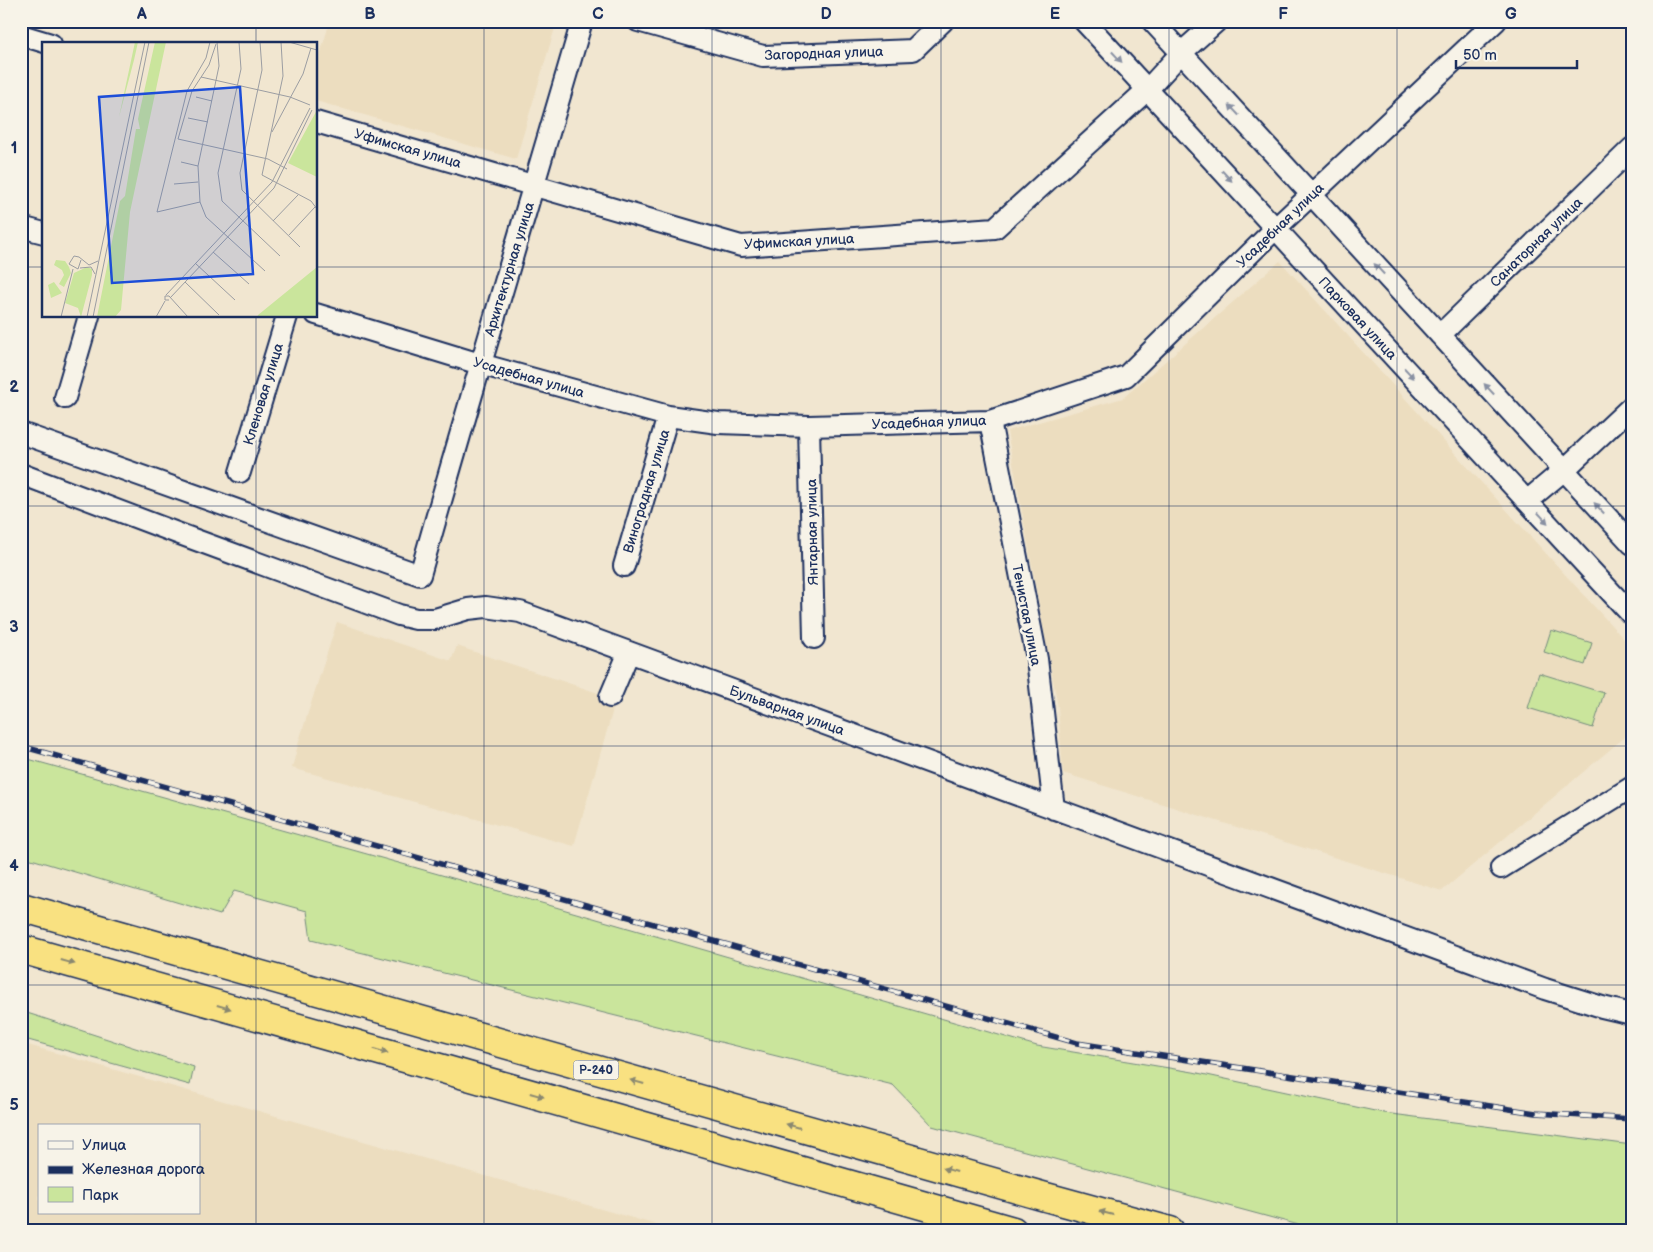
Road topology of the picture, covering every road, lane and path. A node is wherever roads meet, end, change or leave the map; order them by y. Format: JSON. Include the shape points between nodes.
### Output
{"nodes":[{"id":1,"x":582,"y":21,"type":"edge"},
{"id":2,"x":638,"y":21,"type":"edge"},
{"id":3,"x":943,"y":21,"type":"edge"},
{"id":4,"x":1084,"y":21,"type":"edge"},
{"id":5,"x":1152,"y":21,"type":"edge"},
{"id":6,"x":1217,"y":21,"type":"edge"},
{"id":7,"x":1496,"y":21,"type":"edge"},
{"id":8,"x":21,"y":35,"type":"edge"},
{"id":9,"x":44,"y":42,"type":"edge"},
{"id":10,"x":1181,"y":53,"type":"junction"},
{"id":11,"x":1147,"y":90,"type":"junction"},
{"id":12,"x":318,"y":123,"type":"edge"},
{"id":13,"x":1632,"y":148,"type":"edge"},
{"id":14,"x":534,"y":186,"type":"junction"},
{"id":15,"x":1311,"y":195,"type":"junction"},
{"id":16,"x":21,"y":227,"type":"edge"},
{"id":17,"x":1276,"y":228,"type":"junction"},
{"id":18,"x":42,"y":233,"type":"edge"},
{"id":19,"x":318,"y":315,"type":"edge"},
{"id":20,"x":87,"y":318,"type":"edge"},
{"id":21,"x":285,"y":318,"type":"edge"},
{"id":22,"x":1440,"y":335,"type":"junction"},
{"id":23,"x":480,"y":364,"type":"junction"},
{"id":24,"x":64,"y":398,"type":"dead end"},
{"id":25,"x":1632,"y":406,"type":"edge"},
{"id":26,"x":668,"y":416,"type":"junction"},
{"id":27,"x":990,"y":421,"type":"junction"},
{"id":28,"x":809,"y":426,"type":"junction"},
{"id":29,"x":21,"y":432,"type":"edge"},
{"id":30,"x":1564,"y":470,"type":"junction"},
{"id":31,"x":240,"y":472,"type":"dead end"},
{"id":32,"x":21,"y":474,"type":"edge"},
{"id":33,"x":1527,"y":502,"type":"junction"},
{"id":34,"x":1632,"y":544,"type":"edge"},
{"id":35,"x":624,"y":566,"type":"dead end"},
{"id":36,"x":1632,"y":615,"type":"edge"},
{"id":37,"x":814,"y":638,"type":"dead end"},
{"id":38,"x":629,"y":652,"type":"junction"},
{"id":39,"x":610,"y":697,"type":"dead end"},
{"id":40,"x":1632,"y":787,"type":"edge"},
{"id":41,"x":1054,"y":809,"type":"junction"},
{"id":42,"x":1501,"y":868,"type":"dead end"},
{"id":43,"x":21,"y":908,"type":"edge"},
{"id":44,"x":21,"y":949,"type":"edge"},
{"id":45,"x":1632,"y":1014,"type":"edge"},
{"id":46,"x":1013,"y":1231,"type":"edge"},
{"id":47,"x":1170,"y":1231,"type":"edge"}],
"edges":[{"from":1,"to":14,"type":"street","name":"Архитектурная улица"},
{"from":2,"to":3,"type":"street","name":"Загородная улица","via":[[763,56],[913,50]]},
{"from":4,"to":11,"type":"street","name":"Парковая улица","one_way":true},
{"from":5,"to":10,"type":"street"},
{"from":6,"to":10,"type":"street","name":"Уфимская улица"},
{"from":7,"to":15,"type":"street","name":"Усадебная улица"},
{"from":8,"to":9,"type":"street"},
{"from":10,"to":11,"type":"street","name":"Уфимская улица"},
{"from":15,"to":10,"type":"street","one_way":true},
{"from":11,"to":14,"type":"street","name":"Уфимская улица","via":[[995,228],[741,246]]},
{"from":11,"to":17,"type":"street","name":"Парковая улица","one_way":true},
{"from":12,"to":14,"type":"street","name":"Уфимская улица"},
{"from":13,"to":22,"type":"street","name":"Санаторная улица"},
{"from":14,"to":23,"type":"street","name":"Архитектурная улица"},
{"from":15,"to":17,"type":"street","name":"Усадебная улица"},
{"from":22,"to":15,"type":"street","one_way":true},
{"from":16,"to":18,"type":"street"},
{"from":17,"to":27,"type":"street","name":"Усадебная улица","via":[[1126,376]]},
{"from":17,"to":33,"type":"street","name":"Парковая улица","one_way":true},
{"from":19,"to":23,"type":"street","name":"Усадебная улица"},
{"from":20,"to":24,"type":"street"},
{"from":21,"to":31,"type":"street","name":"Кленовая улица"},
{"from":30,"to":22,"type":"street","one_way":true},
{"from":23,"to":26,"type":"street","name":"Усадебная улица"},
{"from":23,"to":29,"type":"street","name":"Архитектурная улица","via":[[420,575]]},
{"from":25,"to":30,"type":"street"},
{"from":26,"to":28,"type":"street","name":"Усадебная улица","via":[[718,423]]},
{"from":26,"to":35,"type":"street","name":"Виноградная улица"},
{"from":27,"to":28,"type":"street","name":"Усадебная улица"},
{"from":27,"to":41,"type":"street","name":"Тенистая улица","via":[[1037,659]]},
{"from":28,"to":37,"type":"street","name":"Янтарная улица"},
{"from":30,"to":33,"type":"street"},
{"from":34,"to":30,"type":"street","one_way":true},
{"from":32,"to":38,"type":"street","name":"Бульварная улица","via":[[399,615],[435,619],[486,607],[520,612]]},
{"from":33,"to":36,"type":"street","name":"Парковая улица","one_way":true},
{"from":38,"to":39,"type":"street"},
{"from":38,"to":41,"type":"street","name":"Бульварная улица"},
{"from":40,"to":42,"type":"street"},
{"from":41,"to":45,"type":"street","name":"Бульварная улица","via":[[1545,989]]},
{"from":47,"to":43,"type":"highway","number":"Р-240","one_way":true},
{"from":44,"to":46,"type":"highway","one_way":true}]}
